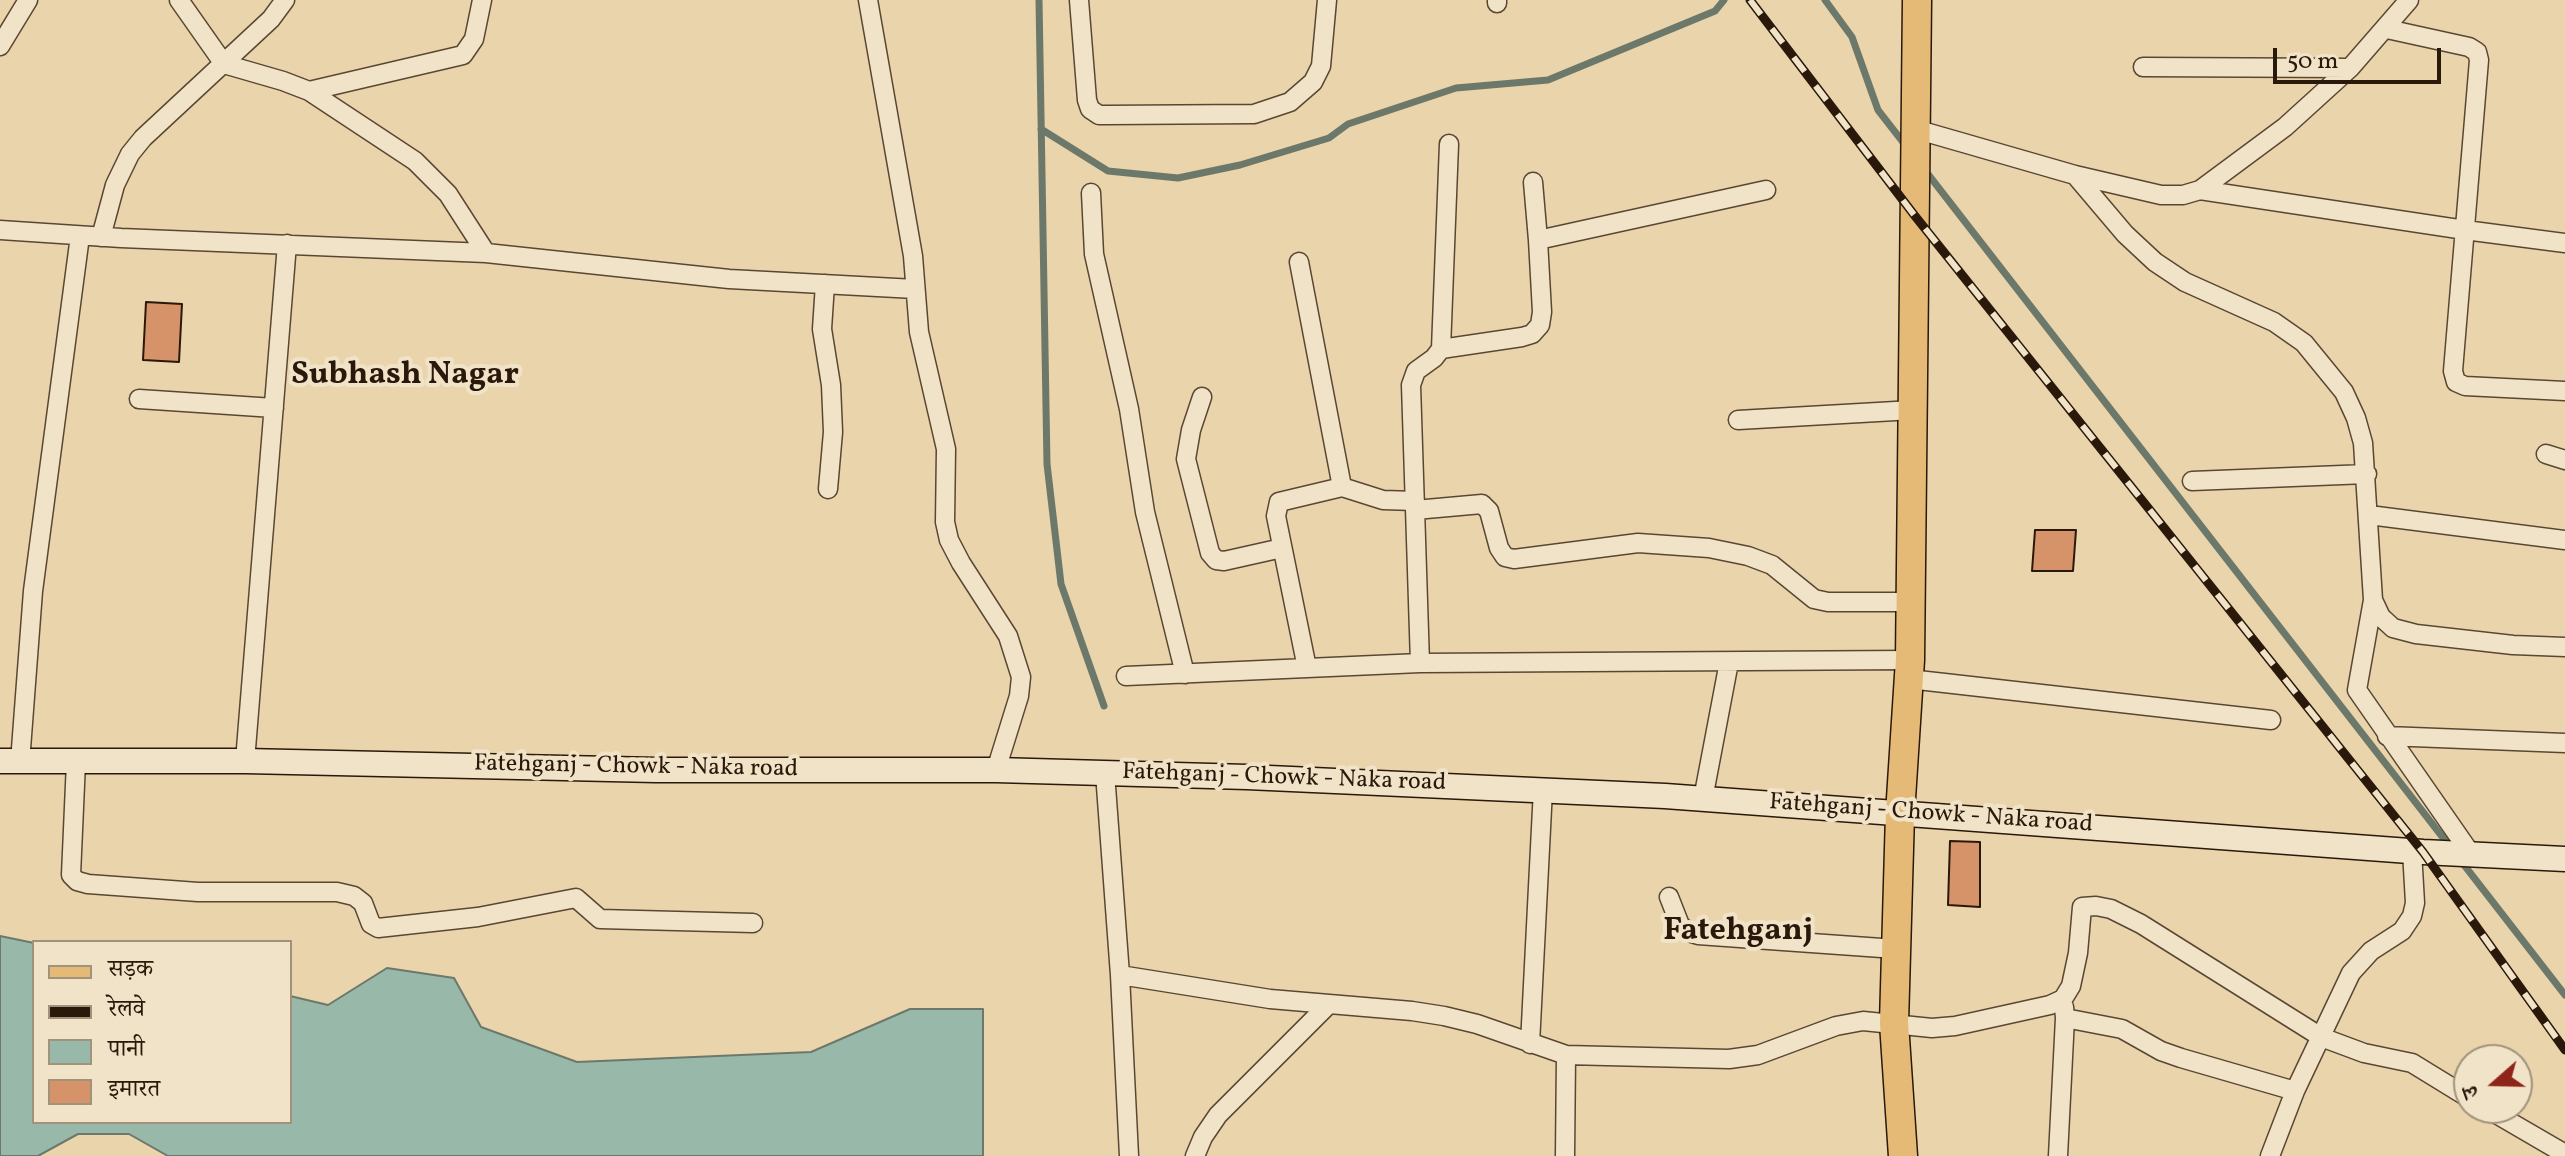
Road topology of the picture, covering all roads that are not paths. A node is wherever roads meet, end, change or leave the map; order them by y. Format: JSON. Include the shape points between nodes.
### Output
{"nodes":[{"id":1,"x":28,"y":0,"type":"edge"},
{"id":2,"x":179,"y":0,"type":"edge"},
{"id":3,"x":285,"y":0,"type":"edge"},
{"id":4,"x":482,"y":0,"type":"edge"},
{"id":5,"x":868,"y":0,"type":"edge"},
{"id":6,"x":1079,"y":0,"type":"edge"},
{"id":7,"x":1327,"y":0,"type":"edge"},
{"id":8,"x":1917,"y":0,"type":"edge"},
{"id":9,"x":2409,"y":0,"type":"edge"},
{"id":10,"x":2387,"y":29,"type":"junction"},
{"id":11,"x":0,"y":46,"type":"edge"},
{"id":12,"x":224,"y":64,"type":"junction"},
{"id":13,"x":2143,"y":67,"type":"dead end"},
{"id":14,"x":2350,"y":68,"type":"junction"},
{"id":15,"x":309,"y":91,"type":"junction"},
{"id":16,"x":1915,"y":137,"type":"junction"},
{"id":17,"x":1449,"y":144,"type":"dead end"},
{"id":18,"x":2075,"y":175,"type":"junction"},
{"id":19,"x":1533,"y":182,"type":"dead end"},
{"id":20,"x":1766,"y":190,"type":"dead end"},
{"id":21,"x":2200,"y":190,"type":"junction"},
{"id":22,"x":1091,"y":193,"type":"dead end"},
{"id":23,"x":0,"y":230,"type":"edge"},
{"id":24,"x":2465,"y":230,"type":"junction"},
{"id":25,"x":80,"y":236,"type":"junction"},
{"id":26,"x":101,"y":237,"type":"junction"},
{"id":27,"x":1538,"y":240,"type":"junction"},
{"id":28,"x":2565,"y":243,"type":"edge"},
{"id":29,"x":287,"y":244,"type":"junction"},
{"id":30,"x":486,"y":253,"type":"junction"},
{"id":31,"x":1299,"y":262,"type":"dead end"},
{"id":32,"x":825,"y":284,"type":"junction"},
{"id":33,"x":915,"y":289,"type":"junction"},
{"id":34,"x":1441,"y":349,"type":"junction"},
{"id":35,"x":2565,"y":391,"type":"edge"},
{"id":36,"x":1202,"y":397,"type":"dead end"},
{"id":37,"x":139,"y":399,"type":"dead end"},
{"id":38,"x":274,"y":408,"type":"junction"},
{"id":39,"x":1913,"y":410,"type":"junction"},
{"id":40,"x":1738,"y":420,"type":"dead end"},
{"id":41,"x":2546,"y":454,"type":"dead end"},
{"id":42,"x":2565,"y":460,"type":"edge"},
{"id":43,"x":2367,"y":474,"type":"junction"},
{"id":44,"x":2192,"y":481,"type":"dead end"},
{"id":45,"x":1342,"y":487,"type":"junction"},
{"id":46,"x":828,"y":489,"type":"dead end"},
{"id":47,"x":1415,"y":506,"type":"junction"},
{"id":48,"x":2369,"y":515,"type":"junction"},
{"id":49,"x":2565,"y":540,"type":"edge"},
{"id":50,"x":1282,"y":548,"type":"junction"},
{"id":51,"x":2373,"y":600,"type":"junction"},
{"id":52,"x":1911,"y":602,"type":"junction"},
{"id":53,"x":2565,"y":647,"type":"edge"},
{"id":54,"x":1729,"y":662,"type":"junction"},
{"id":55,"x":1420,"y":663,"type":"junction"},
{"id":56,"x":1307,"y":668,"type":"junction"},
{"id":57,"x":1910,"y":670,"type":"junction"},
{"id":58,"x":1185,"y":674,"type":"junction"},
{"id":59,"x":1126,"y":676,"type":"dead end"},
{"id":60,"x":2271,"y":720,"type":"dead end"},
{"id":61,"x":2387,"y":736,"type":"junction"},
{"id":62,"x":2565,"y":743,"type":"edge"},
{"id":63,"x":245,"y":761,"type":"junction"},
{"id":64,"x":10,"y":762,"type":"edge"},
{"id":65,"x":76,"y":762,"type":"junction"},
{"id":66,"x":996,"y":770,"type":"junction"},
{"id":67,"x":1105,"y":773,"type":"junction"},
{"id":68,"x":1543,"y":789,"type":"junction"},
{"id":69,"x":1703,"y":799,"type":"junction"},
{"id":70,"x":1900,"y":814,"type":"junction"},
{"id":71,"x":2412,"y":851,"type":"junction"},
{"id":72,"x":2471,"y":854,"type":"junction"},
{"id":73,"x":2565,"y":859,"type":"edge"},
{"id":74,"x":1669,"y":897,"type":"dead end"},
{"id":75,"x":753,"y":923,"type":"dead end"},
{"id":76,"x":1896,"y":949,"type":"junction"},
{"id":77,"x":1120,"y":975,"type":"junction"},
{"id":78,"x":1329,"y":1004,"type":"junction"},
{"id":79,"x":2064,"y":1008,"type":"junction"},
{"id":80,"x":1894,"y":1023,"type":"junction"},
{"id":81,"x":2321,"y":1037,"type":"junction"},
{"id":82,"x":1530,"y":1044,"type":"junction"},
{"id":83,"x":1566,"y":1055,"type":"junction"},
{"id":84,"x":2453,"y":1088,"type":"edge"},
{"id":85,"x":2295,"y":1091,"type":"junction"},
{"id":86,"x":2513,"y":1124,"type":"edge"},
{"id":87,"x":2565,"y":1154,"type":"edge"},
{"id":88,"x":1129,"y":1156,"type":"edge"},
{"id":89,"x":1195,"y":1156,"type":"edge"},
{"id":90,"x":1565,"y":1156,"type":"edge"},
{"id":91,"x":1903,"y":1156,"type":"edge"},
{"id":92,"x":2058,"y":1156,"type":"edge"},
{"id":93,"x":2270,"y":1156,"type":"edge"}],
"edges":[{"from":1,"to":11,"type":"street"},
{"from":2,"to":12,"type":"street"},
{"from":3,"to":12,"type":"street"},
{"from":4,"to":15,"type":"street","via":[[474,39],[463,55]]},
{"from":5,"to":33,"type":"street"},
{"from":6,"to":7,"type":"street","via":[[1087,100],[1090,109],[1107,115],[1254,114],[1290,102],[1313,82],[1321,66]]},
{"from":8,"to":16,"type":"main road"},
{"from":9,"to":10,"type":"street"},
{"from":10,"to":14,"type":"street"},
{"from":10,"to":24,"type":"street","via":[[2477,52]]},
{"from":12,"to":15,"type":"street"},
{"from":12,"to":26,"type":"street","via":[[130,154]]},
{"from":13,"to":14,"type":"street"},
{"from":14,"to":21,"type":"street","via":[[2285,127]]},
{"from":15,"to":30,"type":"street","via":[[432,175]]},
{"from":16,"to":18,"type":"street"},
{"from":16,"to":39,"type":"main road"},
{"from":17,"to":34,"type":"street"},
{"from":18,"to":21,"type":"street","via":[[2161,195]]},
{"from":18,"to":43,"type":"street","via":[[2155,262],[2185,282],[2274,322],[2304,343],[2344,392],[2356,418]]},
{"from":19,"to":27,"type":"street"},
{"from":20,"to":27,"type":"street"},
{"from":21,"to":24,"type":"street"},
{"from":22,"to":58,"type":"street","via":[[1094,254],[1121,365],[1145,512]]},
{"from":23,"to":25,"type":"street"},
{"from":24,"to":28,"type":"street"},
{"from":24,"to":35,"type":"street","via":[[2456,382]]},
{"from":25,"to":26,"type":"street"},
{"from":25,"to":64,"type":"street"},
{"from":26,"to":29,"type":"street"},
{"from":27,"to":34,"type":"street","via":[[1542,312],[1532,334]]},
{"from":29,"to":30,"type":"street"},
{"from":29,"to":38,"type":"street"},
{"from":30,"to":32,"type":"street"},
{"from":31,"to":45,"type":"street"},
{"from":32,"to":33,"type":"street"},
{"from":32,"to":46,"type":"street","via":[[822,329],[833,432]]},
{"from":33,"to":66,"type":"street","via":[[928,381],[946,449],[949,540],[1008,636],[1021,677]]},
{"from":34,"to":47,"type":"street","via":[[1416,371],[1411,385]]},
{"from":36,"to":50,"type":"street","via":[[1186,459],[1210,553],[1224,561]]},
{"from":37,"to":38,"type":"street"},
{"from":38,"to":63,"type":"street"},
{"from":39,"to":40,"type":"street"},
{"from":39,"to":52,"type":"main road"},
{"from":41,"to":42,"type":"street"},
{"from":43,"to":44,"type":"street"},
{"from":43,"to":48,"type":"street"},
{"from":45,"to":47,"type":"street"},
{"from":45,"to":50,"type":"street","via":[[1279,502]]},
{"from":47,"to":52,"type":"street","via":[[1482,504],[1489,511],[1499,548],[1514,559],[1638,543],[1709,548],[1772,565],[1814,599]]},
{"from":47,"to":55,"type":"street"},
{"from":48,"to":49,"type":"street"},
{"from":48,"to":51,"type":"street"},
{"from":50,"to":56,"type":"street"},
{"from":51,"to":53,"type":"street","via":[[2393,628],[2416,634]]},
{"from":51,"to":61,"type":"street","via":[[2357,690]]},
{"from":52,"to":57,"type":"main road"},
{"from":54,"to":55,"type":"street"},
{"from":54,"to":57,"type":"street"},
{"from":54,"to":69,"type":"street"},
{"from":55,"to":56,"type":"street"},
{"from":56,"to":58,"type":"street"},
{"from":57,"to":60,"type":"street"},
{"from":57,"to":70,"type":"main road"},
{"from":58,"to":59,"type":"street"},
{"from":61,"to":62,"type":"street"},
{"from":61,"to":72,"type":"street"},
{"from":63,"to":65,"type":"street","name":"Fatehganj - Chowk - Naka road"},
{"from":63,"to":66,"type":"street","name":"Fatehganj - Chowk - Naka road","via":[[656,770]]},
{"from":64,"to":65,"type":"street","name":"Fatehganj - Chowk - Naka road"},
{"from":65,"to":75,"type":"street","via":[[71,875],[88,884],[198,892],[337,892],[363,903],[378,928],[478,917],[576,898],[600,919]]},
{"from":66,"to":67,"type":"street","name":"Fatehganj - Chowk - Naka road"},
{"from":67,"to":68,"type":"street","name":"Fatehganj - Chowk - Naka road"},
{"from":67,"to":77,"type":"street"},
{"from":68,"to":69,"type":"street","name":"Fatehganj - Chowk - Naka road"},
{"from":68,"to":82,"type":"street"},
{"from":69,"to":70,"type":"street","name":"Fatehganj - Chowk - Naka road"},
{"from":70,"to":71,"type":"street","name":"Fatehganj - Chowk - Naka road"},
{"from":70,"to":76,"type":"main road"},
{"from":71,"to":72,"type":"street","name":"Fatehganj - Chowk - Naka road"},
{"from":71,"to":81,"type":"street","via":[[2412,916],[2402,931],[2359,961]]},
{"from":72,"to":73,"type":"street","name":"Fatehganj - Chowk - Naka road"},
{"from":74,"to":76,"type":"street","via":[[1680,925],[1698,935]]},
{"from":76,"to":80,"type":"main road"},
{"from":77,"to":78,"type":"street"},
{"from":77,"to":88,"type":"street"},
{"from":78,"to":82,"type":"street","via":[[1444,1016]]},
{"from":78,"to":89,"type":"street","via":[[1218,1115]]},
{"from":79,"to":80,"type":"street","via":[[2050,1005],[1955,1026]]},
{"from":79,"to":81,"type":"street","via":[[2078,953],[2082,907],[2096,906],[2141,924]]},
{"from":79,"to":85,"type":"street","via":[[2122,1029],[2161,1051]]},
{"from":79,"to":92,"type":"street"},
{"from":80,"to":83,"type":"street","via":[[1836,1026],[1758,1055],[1729,1059]]},
{"from":80,"to":91,"type":"main road"},
{"from":81,"to":84,"type":"street","via":[[2412,1063]]},
{"from":81,"to":85,"type":"street"},
{"from":82,"to":83,"type":"street"},
{"from":83,"to":90,"type":"street"},
{"from":85,"to":93,"type":"street"},
{"from":86,"to":87,"type":"street"}]}
